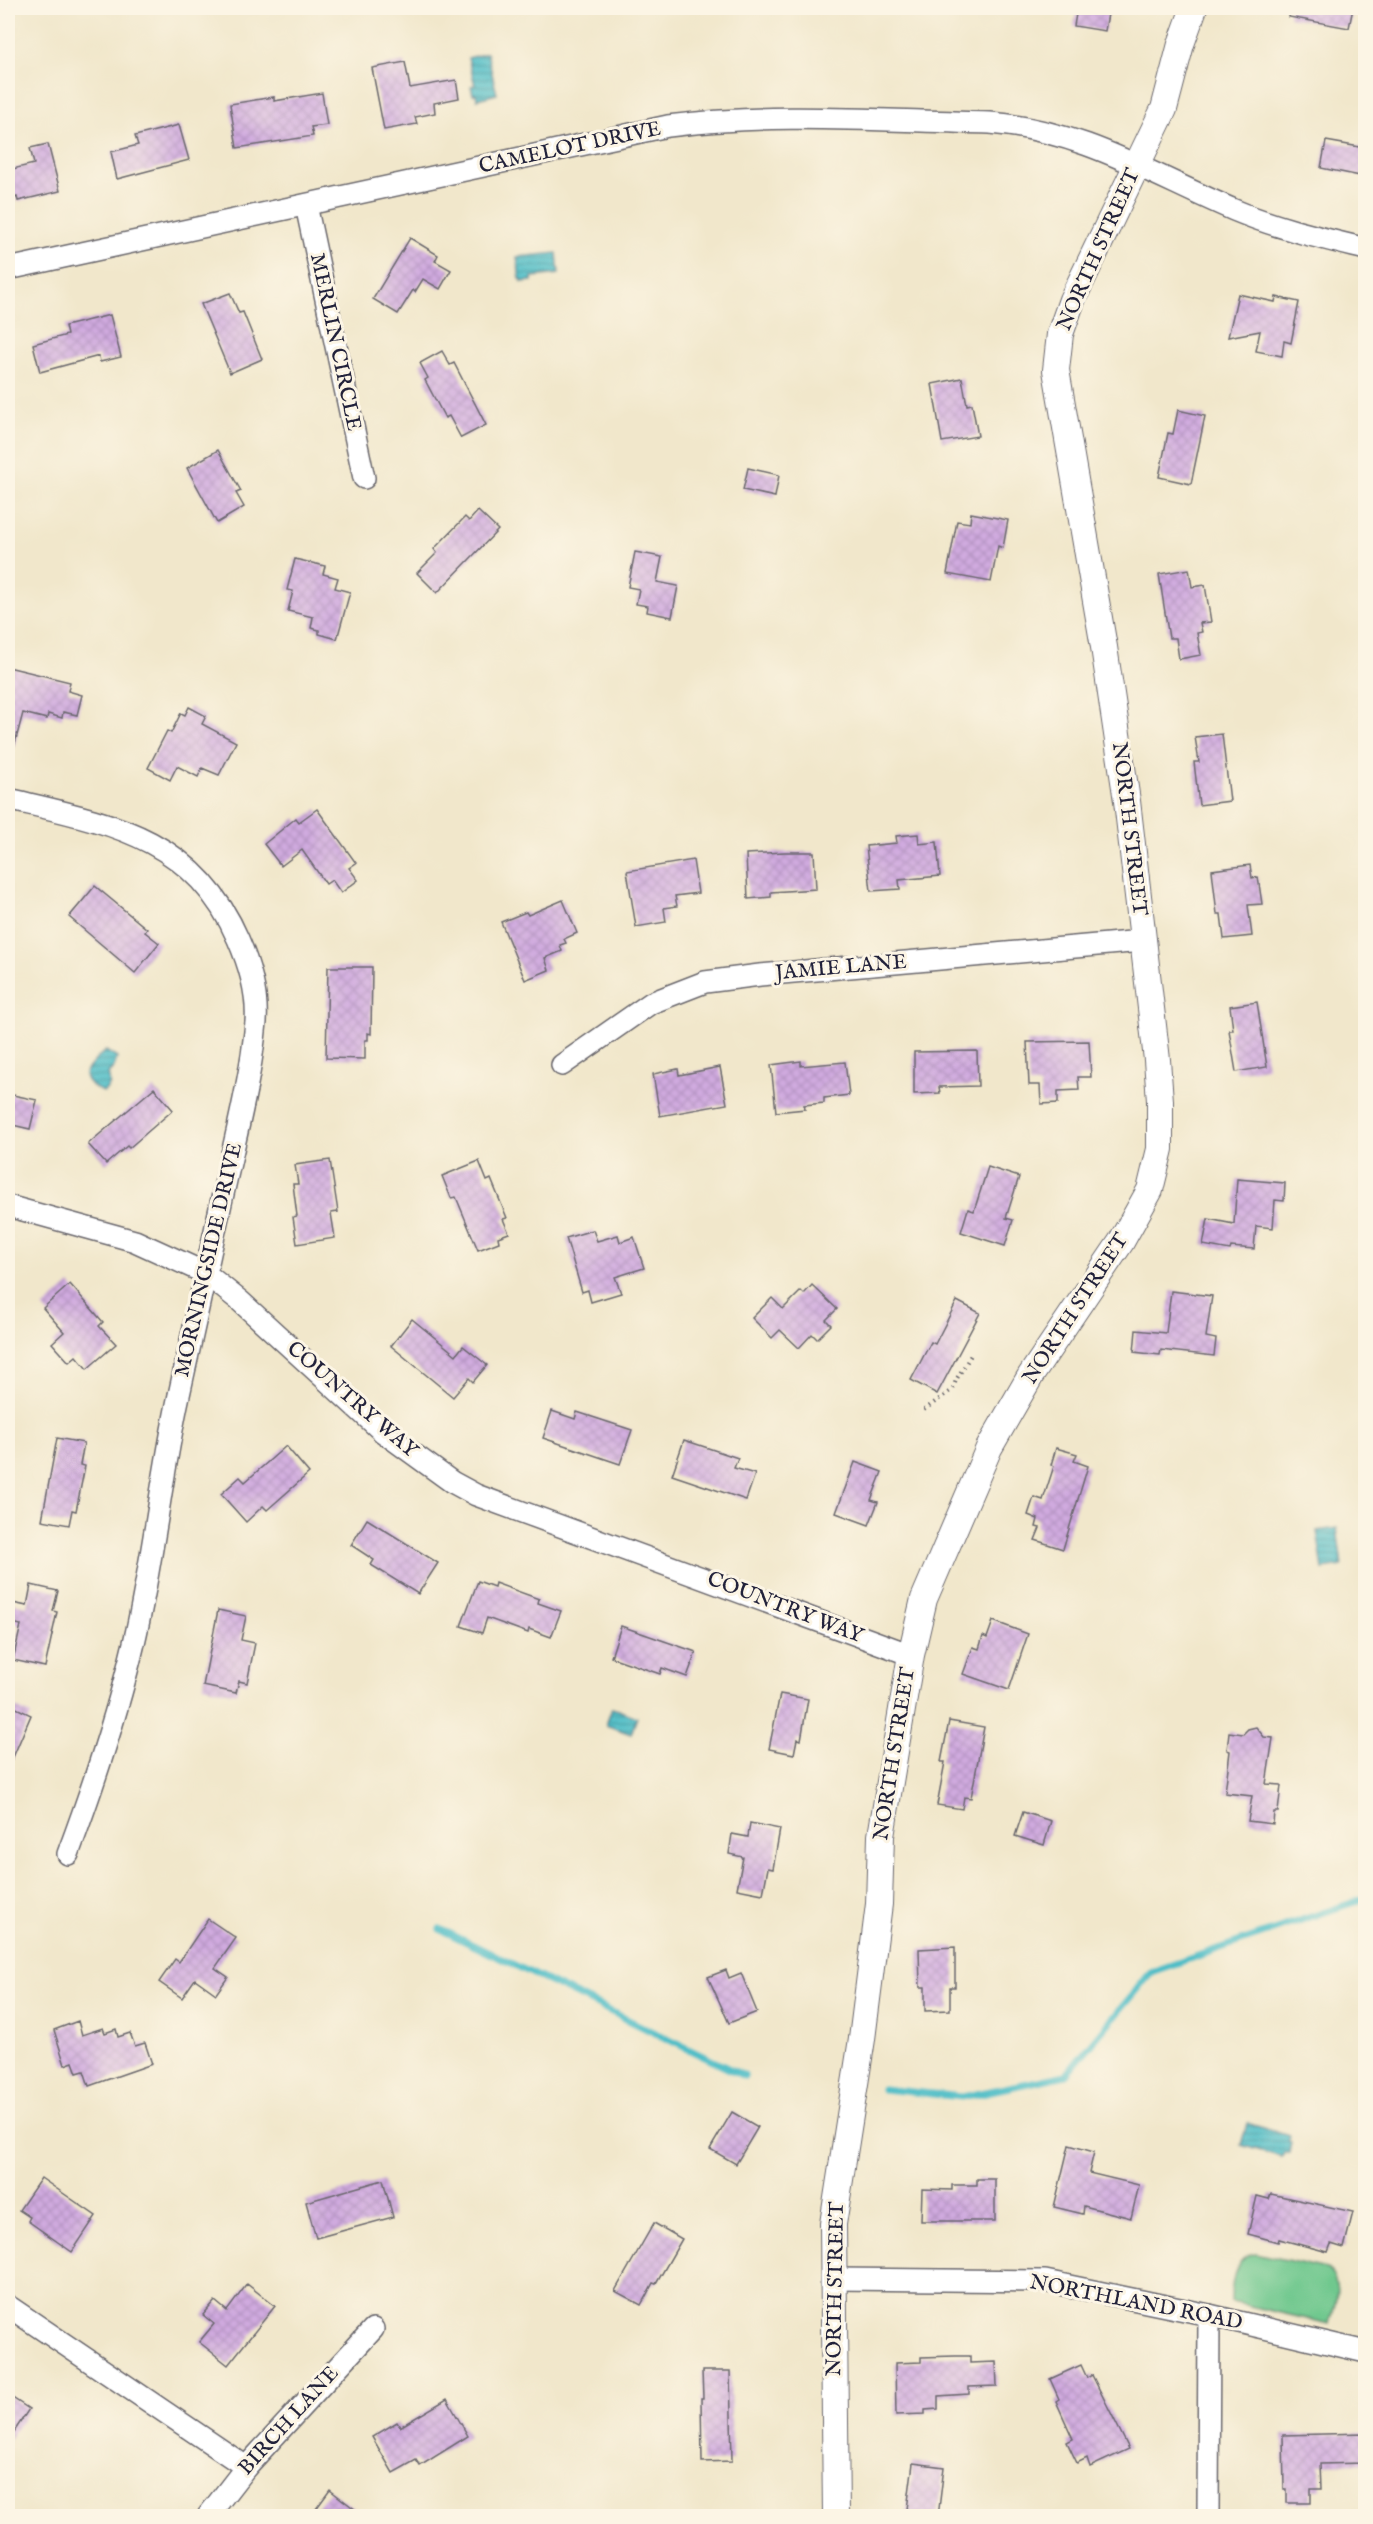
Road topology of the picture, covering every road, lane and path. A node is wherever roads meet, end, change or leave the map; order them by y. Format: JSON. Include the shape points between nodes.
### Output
{"nodes":[{"id":1,"x":1194,"y":8,"type":"edge"},
{"id":2,"x":1137,"y":164,"type":"junction"},
{"id":3,"x":306,"y":205,"type":"junction"},
{"id":4,"x":1365,"y":249,"type":"edge"},
{"id":5,"x":8,"y":269,"type":"edge"},
{"id":6,"x":364,"y":478,"type":"dead end"},
{"id":7,"x":8,"y":799,"type":"edge"},
{"id":8,"x":1142,"y":941,"type":"junction"},
{"id":9,"x":562,"y":1065,"type":"dead end"},
{"id":10,"x":8,"y":1206,"type":"edge"},
{"id":11,"x":206,"y":1273,"type":"junction"},
{"id":12,"x":971,"y":1355,"type":"dead end"},
{"id":13,"x":924,"y":1410,"type":"dead end"},
{"id":14,"x":911,"y":1655,"type":"junction"},
{"id":15,"x":68,"y":1854,"type":"dead end"},
{"id":16,"x":832,"y":2279,"type":"junction"},
{"id":17,"x":8,"y":2306,"type":"edge"},
{"id":18,"x":1209,"y":2315,"type":"junction"},
{"id":19,"x":373,"y":2329,"type":"dead end"},
{"id":20,"x":1365,"y":2352,"type":"edge"},
{"id":21,"x":246,"y":2467,"type":"junction"},
{"id":22,"x":208,"y":2517,"type":"edge"},
{"id":23,"x":836,"y":2517,"type":"edge"},
{"id":24,"x":1208,"y":2517,"type":"edge"}],
"edges":[{"from":1,"to":2,"type":"street","name":"NORTH STREET","via":[[1164,109]]},
{"from":2,"to":3,"type":"street","name":"CAMELOT DRIVE","via":[[1084,142],[1019,125],[716,120],[656,129]]},
{"from":2,"to":4,"type":"street","name":"CAMELOT DRIVE","via":[[1263,221]]},
{"from":2,"to":8,"type":"street","name":"NORTH STREET","via":[[1072,300],[1060,334],[1056,370],[1128,801]]},
{"from":3,"to":5,"type":"street","name":"CAMELOT DRIVE"},
{"from":3,"to":6,"type":"street","name":"MERLIN CIRCLE"},
{"from":7,"to":11,"type":"street","name":"MORNINGSIDE DRIVE","via":[[113,825],[152,843],[202,883],[237,936],[251,977],[256,1019],[238,1128]]},
{"from":8,"to":9,"type":"street","name":"JAMIE LANE","via":[[705,982],[651,1003]]},
{"from":8,"to":14,"type":"street","name":"NORTH STREET","via":[[1160,1101],[1160,1149],[1150,1190],[989,1448],[924,1599]]},
{"from":10,"to":11,"type":"street","name":"COUNTRY WAY","via":[[135,1241]]},
{"from":11,"to":14,"type":"street","name":"COUNTRY WAY","via":[[383,1432],[452,1482],[476,1495]]},
{"from":11,"to":15,"type":"street","name":"MORNINGSIDE DRIVE","via":[[178,1400],[135,1640],[112,1727]]},
{"from":12,"to":13,"type":"path","via":[[953,1389]]},
{"from":14,"to":16,"type":"street","name":"NORTH STREET","via":[[880,1836],[879,1904],[833,2224]]},
{"from":16,"to":18,"type":"street","name":"NORTHLAND ROAD","via":[[1045,2281]]},
{"from":16,"to":23,"type":"street","name":"NORTH STREET"},
{"from":17,"to":21,"type":"street"},
{"from":18,"to":20,"type":"street","name":"NORTHLAND ROAD"},
{"from":18,"to":24,"type":"street"},
{"from":19,"to":21,"type":"street","name":"BIRCH LANE"},
{"from":21,"to":22,"type":"street","name":"BIRCH LANE"}]}
